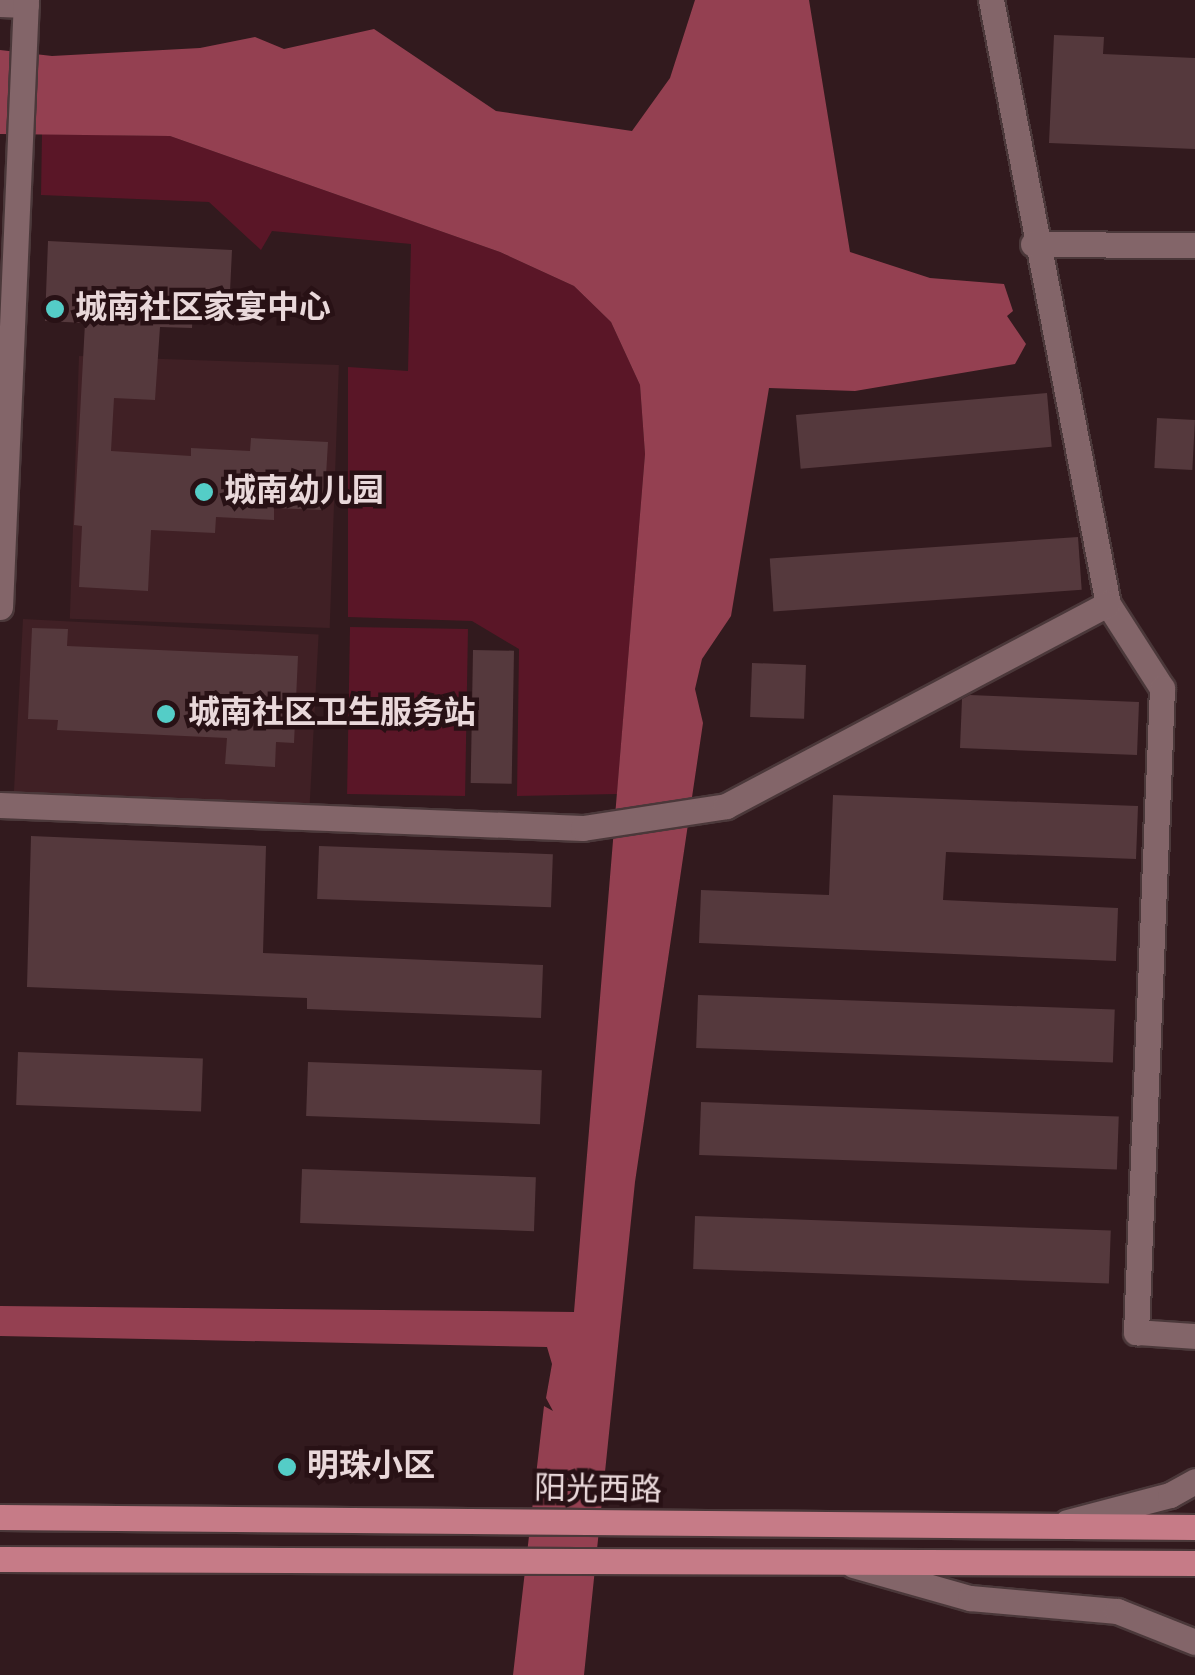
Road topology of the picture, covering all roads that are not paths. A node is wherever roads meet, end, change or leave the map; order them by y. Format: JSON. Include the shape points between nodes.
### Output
{"nodes":[{"id":1,"x":991,"y":0,"type":"edge"},
{"id":2,"x":19,"y":4,"type":"edge"},
{"id":3,"x":8,"y":243,"type":"edge"},
{"id":4,"x":1033,"y":244,"type":"junction"},
{"id":5,"x":1195,"y":245,"type":"edge"},
{"id":6,"x":1108,"y":604,"type":"junction"},
{"id":7,"x":0,"y":607,"type":"edge"},
{"id":8,"x":0,"y":805,"type":"edge"},
{"id":9,"x":1195,"y":1336,"type":"edge"},
{"id":10,"x":1195,"y":1481,"type":"edge"},
{"id":11,"x":0,"y":1517,"type":"edge"},
{"id":12,"x":1054,"y":1526,"type":"junction"},
{"id":13,"x":1195,"y":1528,"type":"edge"},
{"id":14,"x":0,"y":1559,"type":"edge"},
{"id":15,"x":1195,"y":1564,"type":"edge"},
{"id":16,"x":853,"y":1565,"type":"junction"},
{"id":17,"x":1195,"y":1642,"type":"edge"}],
"edges":[{"from":1,"to":4,"type":"street"},
{"from":2,"to":3,"type":"street","via":[[20,145]]},
{"from":3,"to":7,"type":"street"},
{"from":4,"to":5,"type":"street"},
{"from":4,"to":6,"type":"street"},
{"from":6,"to":8,"type":"street","via":[[726,806],[583,828]]},
{"from":6,"to":9,"type":"street","via":[[1162,688],[1136,1332]]},
{"from":10,"to":12,"type":"street","via":[[1170,1495]]},
{"from":11,"to":12,"type":"main road","name":"阳光西路"},
{"from":12,"to":13,"type":"main road","name":"阳光西路"},
{"from":14,"to":16,"type":"main road"},
{"from":15,"to":16,"type":"main road"},
{"from":16,"to":17,"type":"street","via":[[970,1598],[1116,1612]]}]}
